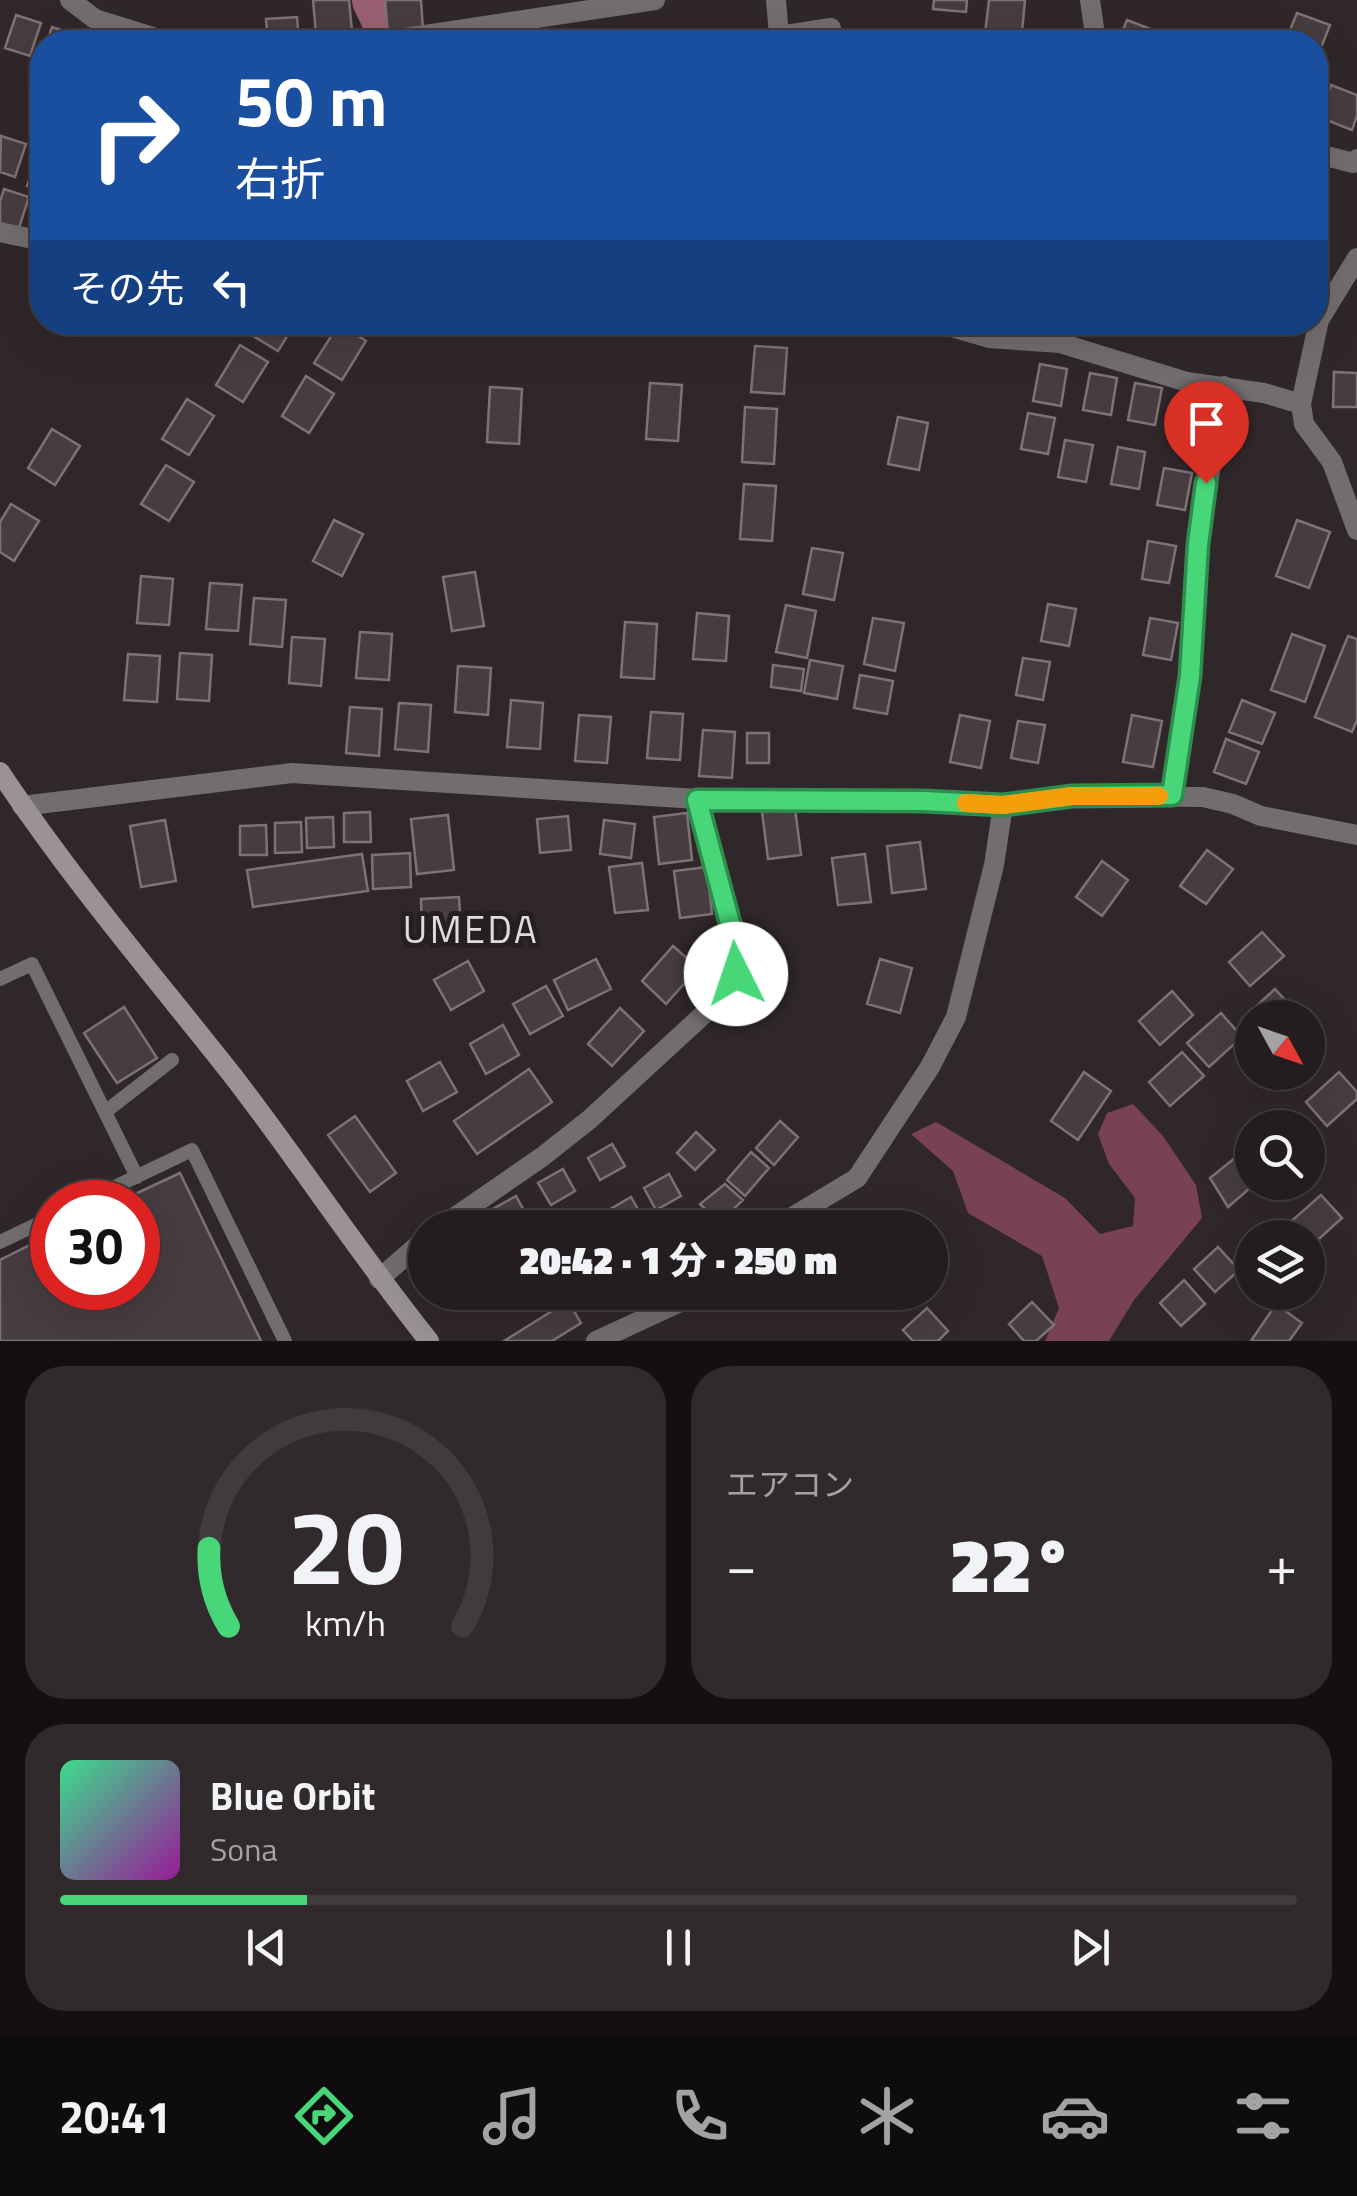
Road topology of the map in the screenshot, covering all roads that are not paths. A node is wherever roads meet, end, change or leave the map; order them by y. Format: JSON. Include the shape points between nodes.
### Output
{"nodes":[{"id":1,"x":70,"y":0,"type":"edge"},
{"id":2,"x":655,"y":0,"type":"edge"},
{"id":3,"x":776,"y":0,"type":"edge"},
{"id":4,"x":1090,"y":0,"type":"edge"},
{"id":5,"x":831,"y":28,"type":"dead end"},
{"id":6,"x":130,"y":30,"type":"edge"},
{"id":7,"x":498,"y":30,"type":"edge"},
{"id":8,"x":778,"y":30,"type":"edge"},
{"id":9,"x":818,"y":30,"type":"edge"},
{"id":10,"x":1094,"y":30,"type":"edge"},
{"id":11,"x":1328,"y":156,"type":"edge"},
{"id":12,"x":1357,"y":158,"type":"edge"},
{"id":13,"x":0,"y":232,"type":"edge"},
{"id":14,"x":30,"y":238,"type":"edge"},
{"id":15,"x":1357,"y":258,"type":"edge"},
{"id":16,"x":1328,"y":305,"type":"edge"},
{"id":17,"x":979,"y":335,"type":"edge"},
{"id":18,"x":1033,"y":335,"type":"edge"},
{"id":19,"x":1067,"y":335,"type":"edge"},
{"id":20,"x":1316,"y":335,"type":"edge"},
{"id":21,"x":1224,"y":386,"type":"junction"},
{"id":22,"x":1301,"y":404,"type":"junction"},
{"id":23,"x":1357,"y":530,"type":"edge"},
{"id":24,"x":0,"y":772,"type":"edge"},
{"id":25,"x":1172,"y":795,"type":"junction"},
{"id":26,"x":697,"y":800,"type":"junction"},
{"id":27,"x":1003,"y":805,"type":"junction"},
{"id":28,"x":22,"y":806,"type":"junction"},
{"id":29,"x":1357,"y":835,"type":"edge"},
{"id":30,"x":0,"y":980,"type":"edge"},
{"id":31,"x":172,"y":1060,"type":"dead end"},
{"id":32,"x":104,"y":1112,"type":"junction"},
{"id":33,"x":137,"y":1176,"type":"junction"},
{"id":34,"x":129,"y":1180,"type":"edge"},
{"id":35,"x":465,"y":1210,"type":"edge"},
{"id":36,"x":804,"y":1210,"type":"edge"},
{"id":37,"x":30,"y":1228,"type":"edge"},
{"id":38,"x":0,"y":1242,"type":"edge"},
{"id":39,"x":408,"y":1254,"type":"edge"},
{"id":40,"x":379,"y":1279,"type":"junction"},
{"id":41,"x":663,"y":1310,"type":"edge"},
{"id":42,"x":285,"y":1341,"type":"edge"},
{"id":43,"x":429,"y":1341,"type":"edge"},
{"id":44,"x":596,"y":1341,"type":"edge"}],
"edges":[{"from":1,"to":6,"type":"street","via":[[95,19]]},
{"from":2,"to":7,"type":"street"},
{"from":3,"to":8,"type":"street"},
{"from":4,"to":10,"type":"street"},
{"from":5,"to":9,"type":"street"},
{"from":11,"to":12,"type":"street","via":[[1353,163]]},
{"from":13,"to":14,"type":"street"},
{"from":15,"to":16,"type":"street"},
{"from":17,"to":18,"type":"street"},
{"from":19,"to":21,"type":"street","via":[[1187,382]]},
{"from":20,"to":22,"type":"street"},
{"from":21,"to":22,"type":"street"},
{"from":21,"to":25,"type":"street","via":[[1198,544],[1190,676]]},
{"from":22,"to":23,"type":"street","via":[[1304,424],[1332,462]]},
{"from":24,"to":28,"type":"street"},
{"from":25,"to":27,"type":"street"},
{"from":25,"to":29,"type":"street"},
{"from":26,"to":27,"type":"street"},
{"from":26,"to":28,"type":"street","via":[[292,773]]},
{"from":26,"to":35,"type":"street","via":[[738,953],[736,974],[704,1014],[590,1120]]},
{"from":27,"to":36,"type":"street","via":[[956,1017],[858,1178]]},
{"from":28,"to":40,"type":"street","via":[[234,1078]]},
{"from":30,"to":32,"type":"lane","via":[[32,964]]},
{"from":31,"to":32,"type":"lane"},
{"from":32,"to":33,"type":"lane"},
{"from":33,"to":34,"type":"lane"},
{"from":33,"to":42,"type":"lane","via":[[192,1150]]},
{"from":37,"to":38,"type":"lane"},
{"from":39,"to":40,"type":"street"},
{"from":40,"to":43,"type":"street"},
{"from":41,"to":44,"type":"street"}]}
